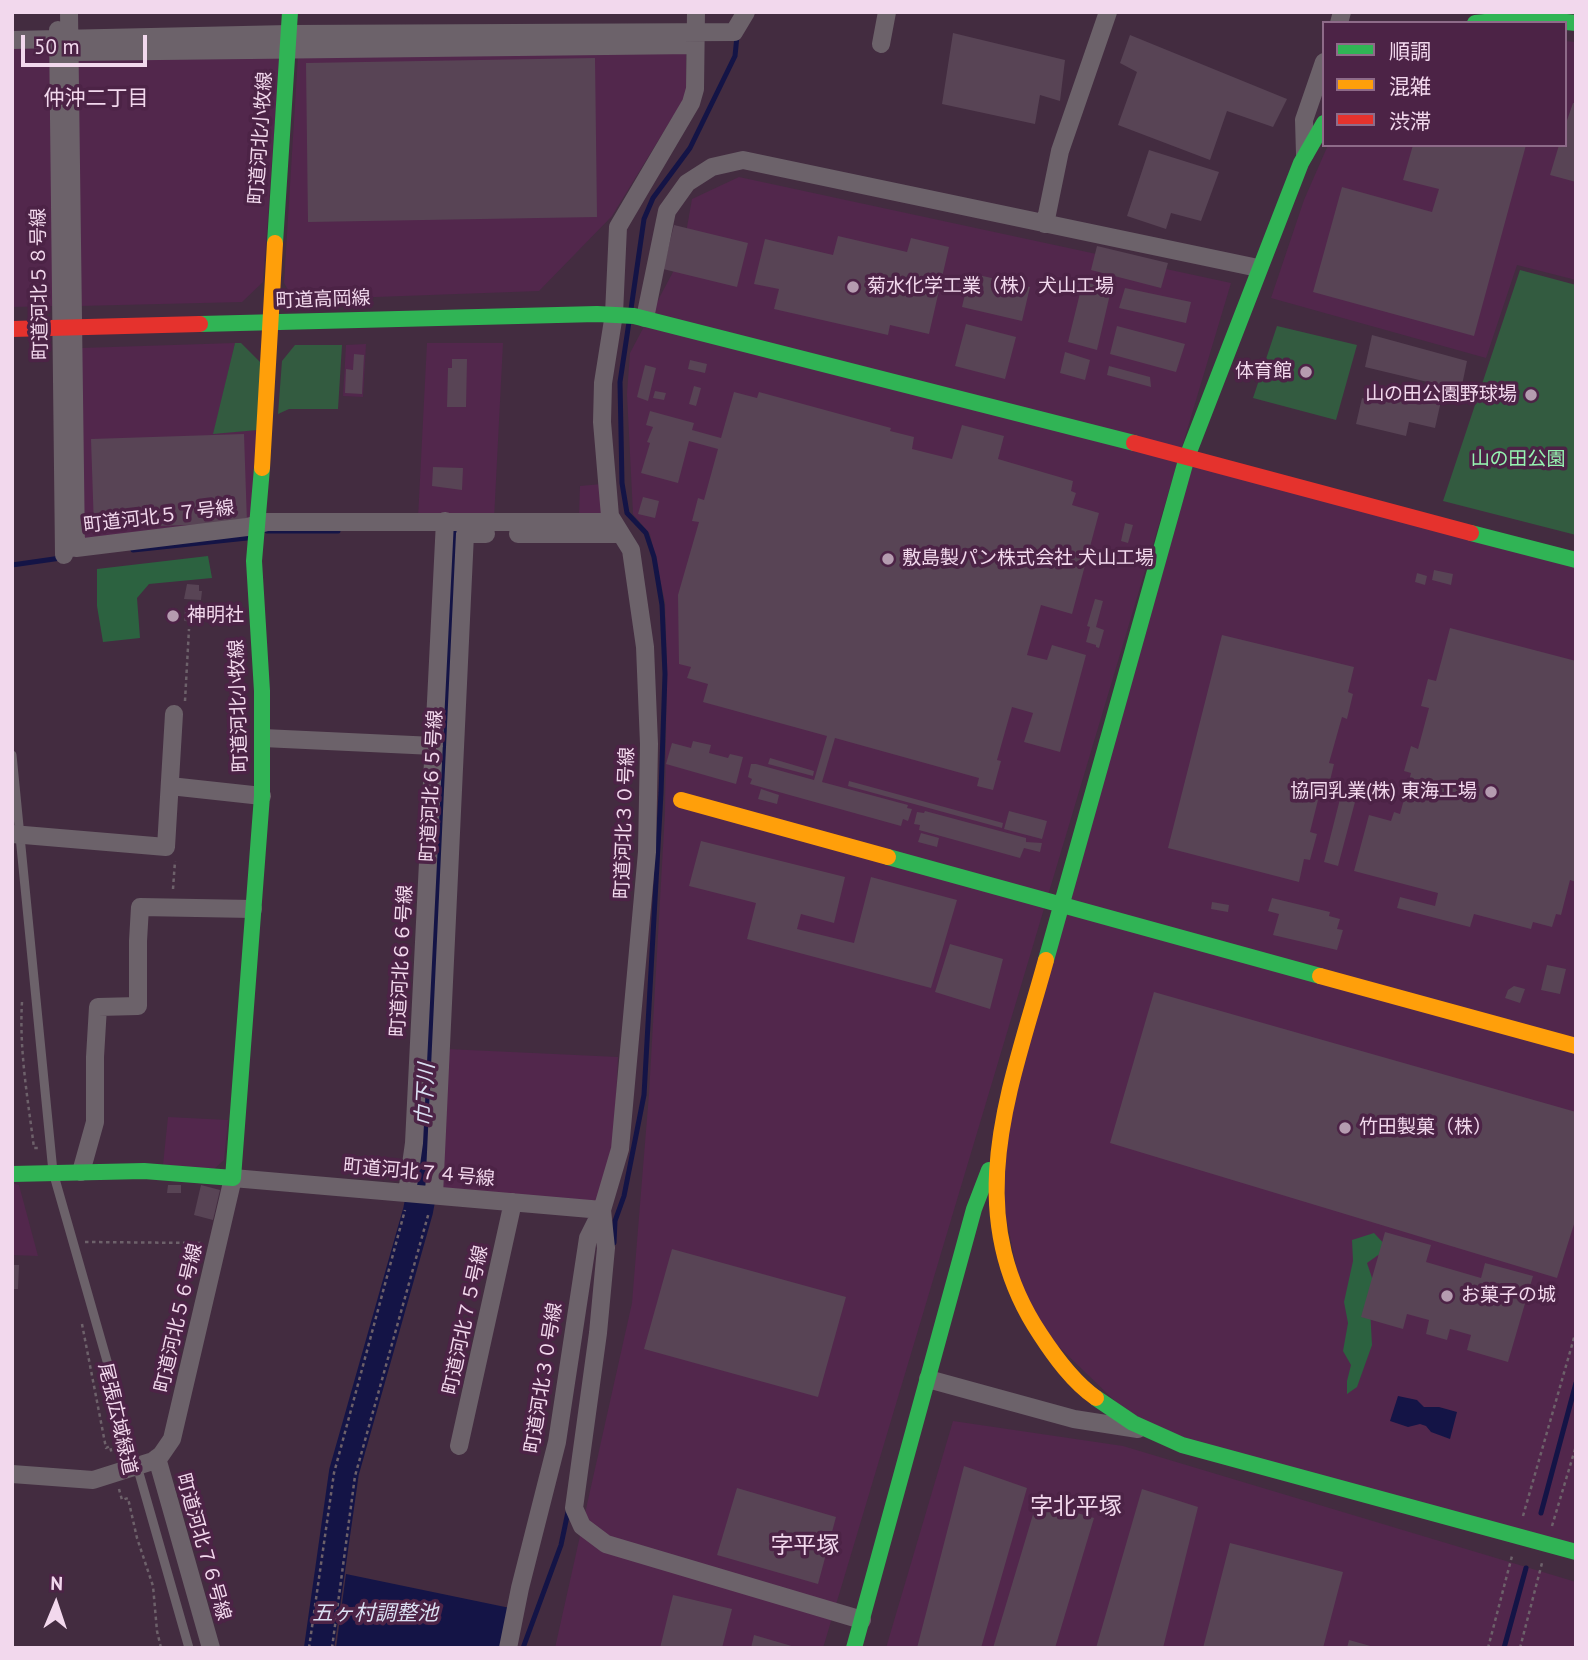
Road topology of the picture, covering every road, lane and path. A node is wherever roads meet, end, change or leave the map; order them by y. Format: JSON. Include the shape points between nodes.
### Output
{"nodes":[{"id":1,"x":57,"y":12,"type":"edge"},
{"id":2,"x":69,"y":12,"type":"edge"},
{"id":3,"x":290,"y":12,"type":"edge"},
{"id":4,"x":696,"y":12,"type":"edge"},
{"id":5,"x":746,"y":12,"type":"edge"},
{"id":6,"x":887,"y":12,"type":"edge"},
{"id":7,"x":1108,"y":12,"type":"edge"},
{"id":8,"x":1540,"y":15,"type":"edge"},
{"id":9,"x":1489,"y":21,"type":"edge"},
{"id":10,"x":1576,"y":23,"type":"edge"},
{"id":11,"x":695,"y":38,"type":"junction"},
{"id":12,"x":12,"y":40,"type":"edge"},
{"id":13,"x":288,"y":42,"type":"junction"},
{"id":14,"x":66,"y":43,"type":"junction"},
{"id":15,"x":881,"y":44,"type":"dead end"},
{"id":16,"x":1322,"y":68,"type":"edge"},
{"id":17,"x":1322,"y":126,"type":"edge"},
{"id":18,"x":1305,"y":155,"type":"junction"},
{"id":19,"x":1045,"y":224,"type":"junction"},
{"id":20,"x":1258,"y":268,"type":"junction"},
{"id":21,"x":614,"y":314,"type":"junction"},
{"id":22,"x":640,"y":317,"type":"junction"},
{"id":23,"x":270,"y":323,"type":"junction"},
{"id":24,"x":67,"y":328,"type":"junction"},
{"id":25,"x":12,"y":329,"type":"edge"},
{"id":26,"x":1187,"y":457,"type":"junction"},
{"id":27,"x":257,"y":525,"type":"junction"},
{"id":28,"x":445,"y":527,"type":"junction"},
{"id":29,"x":617,"y":528,"type":"junction"},
{"id":30,"x":64,"y":555,"type":"dead end"},
{"id":31,"x":1576,"y":560,"type":"edge"},
{"id":32,"x":174,"y":714,"type":"dead end"},
{"id":33,"x":263,"y":738,"type":"junction"},
{"id":34,"x":434,"y":746,"type":"junction"},
{"id":35,"x":12,"y":755,"type":"edge"},
{"id":36,"x":170,"y":786,"type":"junction"},
{"id":37,"x":262,"y":796,"type":"junction"},
{"id":38,"x":681,"y":800,"type":"dead end"},
{"id":39,"x":16,"y":834,"type":"edge"},
{"id":40,"x":1060,"y":903,"type":"junction"},
{"id":41,"x":253,"y":909,"type":"junction"},
{"id":42,"x":22,"y":1002,"type":"dead end"},
{"id":43,"x":1576,"y":1046,"type":"edge"},
{"id":44,"x":50,"y":1147,"type":"junction"},
{"id":45,"x":994,"y":1157,"type":"junction"},
{"id":46,"x":81,"y":1171,"type":"junction"},
{"id":47,"x":53,"y":1172,"type":"junction"},
{"id":48,"x":12,"y":1174,"type":"edge"},
{"id":49,"x":233,"y":1178,"type":"junction"},
{"id":50,"x":420,"y":1194,"type":"junction"},
{"id":51,"x":513,"y":1202,"type":"junction"},
{"id":52,"x":602,"y":1210,"type":"junction"},
{"id":53,"x":74,"y":1242,"type":"junction"},
{"id":54,"x":218,"y":1243,"type":"junction"},
{"id":55,"x":81,"y":1320,"type":"dead end"},
{"id":56,"x":1576,"y":1331,"type":"edge"},
{"id":57,"x":928,"y":1379,"type":"junction"},
{"id":58,"x":1144,"y":1430,"type":"junction"},
{"id":59,"x":459,"y":1446,"type":"dead end"},
{"id":60,"x":147,"y":1462,"type":"junction"},
{"id":61,"x":115,"y":1473,"type":"junction"},
{"id":62,"x":12,"y":1474,"type":"edge"},
{"id":63,"x":1518,"y":1536,"type":"junction"},
{"id":64,"x":1576,"y":1552,"type":"edge"},
{"id":65,"x":862,"y":1620,"type":"junction"},
{"id":66,"x":161,"y":1648,"type":"edge"},
{"id":67,"x":189,"y":1648,"type":"edge"},
{"id":68,"x":211,"y":1648,"type":"edge"},
{"id":69,"x":309,"y":1648,"type":"edge"},
{"id":70,"x":332,"y":1648,"type":"edge"},
{"id":71,"x":508,"y":1648,"type":"edge"},
{"id":72,"x":854,"y":1648,"type":"edge"},
{"id":73,"x":1488,"y":1648,"type":"edge"}],
"edges":[{"from":1,"to":14,"type":"street","name":"町道河北５８号線"},
{"from":2,"to":14,"type":"street"},
{"from":3,"to":13,"type":"street","name":"町道河北小牧線"},
{"from":4,"to":11,"type":"street","name":"町道河北３０号線"},
{"from":5,"to":11,"type":"street","via":[[734,32]]},
{"from":6,"to":15,"type":"street"},
{"from":7,"to":19,"type":"street","via":[[1060,152]]},
{"from":8,"to":9,"type":"street"},
{"from":8,"to":10,"type":"street"},
{"from":11,"to":13,"type":"street"},
{"from":11,"to":21,"type":"street","name":"町道河北３０号線","via":[[691,103],[618,227]]},
{"from":12,"to":14,"type":"street"},
{"from":13,"to":14,"type":"street"},
{"from":13,"to":23,"type":"street","name":"町道河北小牧線"},
{"from":14,"to":24,"type":"street","name":"町道河北５８号線"},
{"from":16,"to":18,"type":"street","via":[[1304,120]]},
{"from":17,"to":18,"type":"street"},
{"from":18,"to":20,"type":"street"},
{"from":19,"to":20,"type":"street"},
{"from":19,"to":22,"type":"street","via":[[743,160],[712,167],[687,183],[667,211]]},
{"from":20,"to":26,"type":"street"},
{"from":21,"to":22,"type":"street","name":"町道高岡線"},
{"from":21,"to":23,"type":"street","name":"町道高岡線"},
{"from":21,"to":29,"type":"street","name":"町道河北３０号線","via":[[602,409]]},
{"from":22,"to":26,"type":"street","name":"町道高岡線"},
{"from":23,"to":24,"type":"street","name":"町道高岡線"},
{"from":23,"to":27,"type":"street","name":"町道河北小牧線"},
{"from":24,"to":25,"type":"street","name":"町道高岡線"},
{"from":24,"to":27,"type":"street","name":"町道河北５７号線","via":[[76,548]]},
{"from":24,"to":30,"type":"street","name":"町道河北５８号線"},
{"from":26,"to":31,"type":"street","name":"町道高岡線"},
{"from":26,"to":40,"type":"street"},
{"from":27,"to":28,"type":"street","name":"町道河北５７号線"},
{"from":27,"to":33,"type":"street","name":"町道河北小牧線","via":[[254,561]]},
{"from":28,"to":29,"type":"street","name":"町道河北５７号線","via":[[466,523]]},
{"from":28,"to":34,"type":"street","name":"町道河北６６号線"},
{"from":29,"to":50,"type":"street","name":"町道河北６５号線","via":[[466,534]]},
{"from":29,"to":52,"type":"street","name":"町道河北３０号線","via":[[631,550],[645,647],[647,852],[620,1149]]},
{"from":32,"to":36,"type":"street"},
{"from":33,"to":34,"type":"street"},
{"from":33,"to":37,"type":"street","name":"町道河北小牧線"},
{"from":34,"to":50,"type":"street","name":"町道河北６６号線","via":[[414,1143]]},
{"from":35,"to":39,"type":"lane"},
{"from":36,"to":37,"type":"street"},
{"from":36,"to":39,"type":"street","via":[[166,847]]},
{"from":37,"to":41,"type":"street","name":"町道河北小牧線"},
{"from":38,"to":40,"type":"street"},
{"from":39,"to":44,"type":"lane"},
{"from":40,"to":43,"type":"street"},
{"from":40,"to":45,"type":"street"},
{"from":41,"to":46,"type":"street","via":[[140,907],[138,1006],[98,1007],[95,1122]]},
{"from":41,"to":49,"type":"street","name":"町道河北小牧線"},
{"from":42,"to":44,"type":"path","via":[[20,1027],[34,1148]]},
{"from":44,"to":47,"type":"lane"},
{"from":45,"to":57,"type":"street","via":[[974,1209]]},
{"from":45,"to":58,"type":"street","via":[[1000,1247],[1026,1315],[1076,1381]]},
{"from":46,"to":47,"type":"street"},
{"from":46,"to":49,"type":"street"},
{"from":47,"to":48,"type":"street"},
{"from":47,"to":53,"type":"lane"},
{"from":49,"to":50,"type":"street","name":"町道河北７４号線"},
{"from":49,"to":54,"type":"street","name":"町道河北５６号線"},
{"from":50,"to":51,"type":"street","name":"町道河北７４号線"},
{"from":50,"to":69,"type":"path","via":[[408,1199],[334,1473]]},
{"from":50,"to":70,"type":"path","via":[[355,1476]]},
{"from":51,"to":52,"type":"street","name":"町道河北７４号線"},
{"from":51,"to":59,"type":"street","name":"町道河北７５号線"},
{"from":52,"to":65,"type":"street","via":[[606,1248],[598,1333],[573,1508],[582,1527],[606,1544]]},
{"from":52,"to":71,"type":"street","name":"町道河北３０号線","via":[[588,1238],[556,1442]]},
{"from":53,"to":54,"type":"path"},
{"from":53,"to":60,"type":"lane"},
{"from":54,"to":60,"type":"street","name":"町道河北５６号線","via":[[172,1439]]},
{"from":55,"to":61,"type":"path","name":"尾張広域緑道"},
{"from":56,"to":63,"type":"path"},
{"from":57,"to":58,"type":"street","via":[[1074,1419]]},
{"from":57,"to":65,"type":"street"},
{"from":58,"to":63,"type":"street","via":[[1182,1445]]},
{"from":60,"to":61,"type":"street"},
{"from":60,"to":67,"type":"lane"},
{"from":60,"to":68,"type":"street","name":"町道河北７６号線"},
{"from":61,"to":62,"type":"street","via":[[93,1480]]},
{"from":61,"to":66,"type":"path","name":"尾張広域緑道","via":[[122,1500],[128,1498],[153,1587]]},
{"from":63,"to":64,"type":"street"},
{"from":63,"to":73,"type":"path"},
{"from":65,"to":72,"type":"street"}]}
